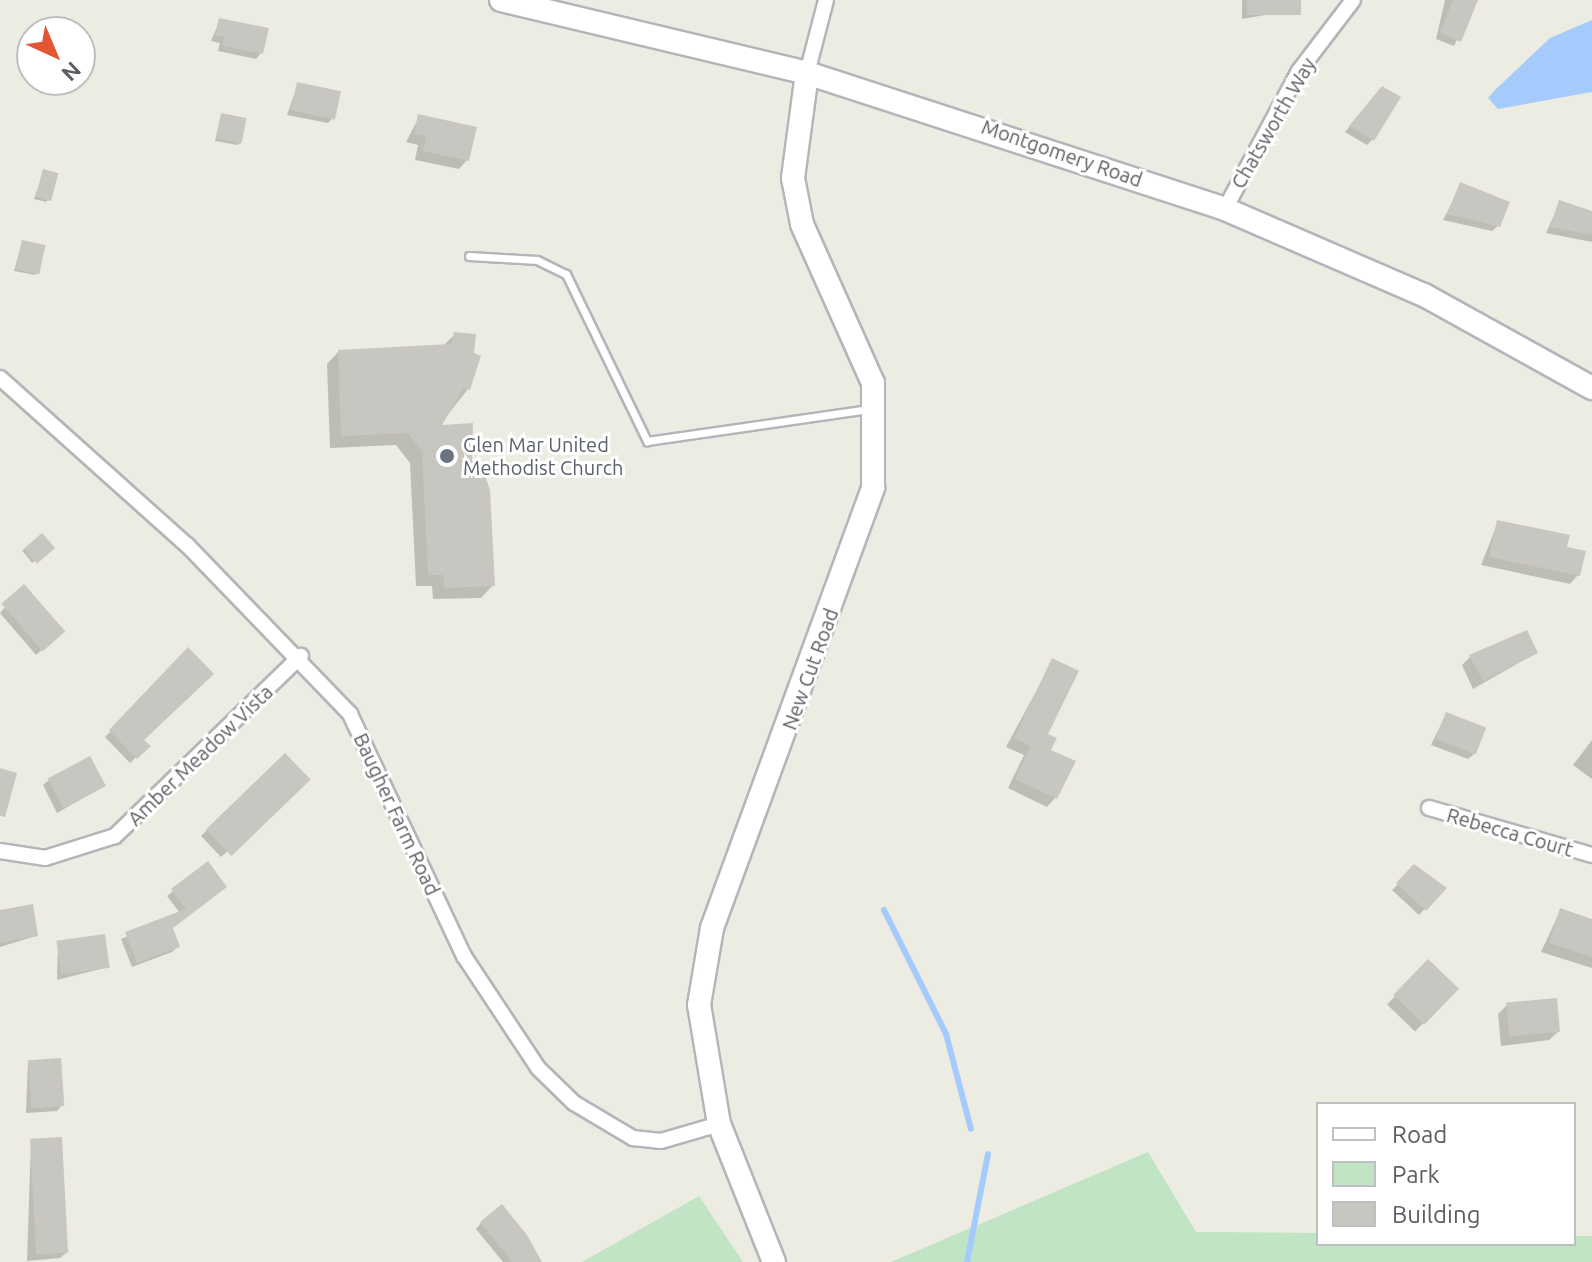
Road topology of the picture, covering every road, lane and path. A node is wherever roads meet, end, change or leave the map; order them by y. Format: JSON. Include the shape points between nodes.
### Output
{"nodes":[{"id":1,"x":501,"y":0,"type":"edge"},
{"id":2,"x":826,"y":0,"type":"edge"},
{"id":3,"x":1353,"y":0,"type":"edge"},
{"id":4,"x":807,"y":73,"type":"junction"},
{"id":5,"x":1225,"y":209,"type":"junction"},
{"id":6,"x":469,"y":256,"type":"dead end"},
{"id":7,"x":0,"y":378,"type":"edge"},
{"id":8,"x":1592,"y":388,"type":"edge"},
{"id":9,"x":875,"y":409,"type":"junction"},
{"id":10,"x":301,"y":656,"type":"junction"},
{"id":11,"x":1429,"y":808,"type":"dead end"},
{"id":12,"x":0,"y":851,"type":"edge"},
{"id":13,"x":1592,"y":855,"type":"edge"},
{"id":14,"x":719,"y":1124,"type":"junction"},
{"id":15,"x":774,"y":1262,"type":"edge"}],
"edges":[{"from":1,"to":4,"type":"street","name":"Montgomery Road"},
{"from":2,"to":4,"type":"street"},
{"from":3,"to":5,"type":"street","name":"Chatsworth Way","via":[[1299,71]]},
{"from":4,"to":5,"type":"street","name":"Montgomery Road"},
{"from":4,"to":9,"type":"street","name":"New Cut Road","via":[[794,132],[802,224],[853,328]]},
{"from":5,"to":8,"type":"street","name":"Montgomery Road","via":[[1424,295]]},
{"from":6,"to":9,"type":"lane","via":[[537,260],[566,274],[647,441]]},
{"from":7,"to":10,"type":"street","name":"Baugher Farm Road"},
{"from":9,"to":14,"type":"street","name":"New Cut Road","via":[[873,487],[860,535],[701,968],[700,1045]]},
{"from":10,"to":12,"type":"street","name":"Amber Meadow Vista","via":[[115,836],[45,858]]},
{"from":10,"to":14,"type":"street","name":"Baugher Farm Road","via":[[374,755],[464,956],[538,1068],[584,1111],[633,1138],[661,1141]]},
{"from":11,"to":13,"type":"street","name":"Rebecca Court"},
{"from":14,"to":15,"type":"street","name":"New Cut Road"}]}
